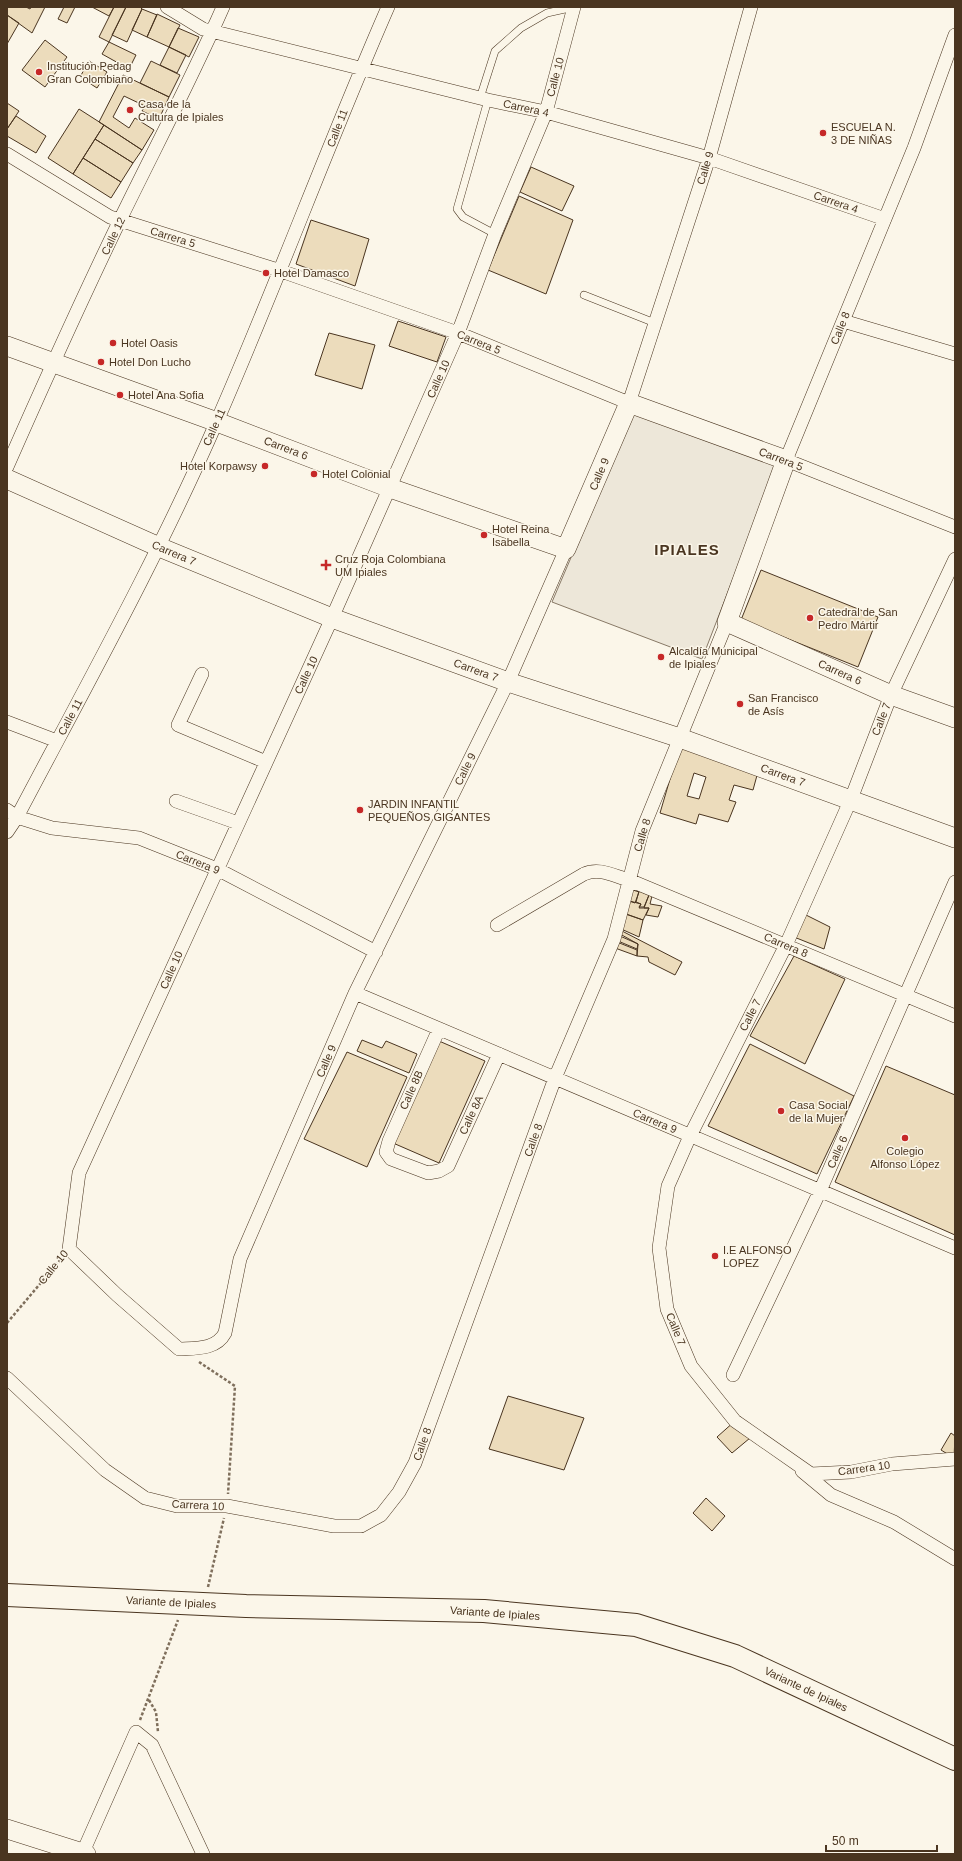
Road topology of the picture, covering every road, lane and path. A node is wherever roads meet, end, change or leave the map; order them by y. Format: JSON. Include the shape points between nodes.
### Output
{"nodes":[{"id":1,"x":167,"y":7,"type":"edge"},
{"id":2,"x":223,"y":7,"type":"edge"},
{"id":3,"x":388,"y":7,"type":"edge"},
{"id":4,"x":574,"y":7,"type":"edge"},
{"id":5,"x":751,"y":7,"type":"edge"},
{"id":6,"x":212,"y":31,"type":"junction"},
{"id":7,"x":955,"y":35,"type":"edge"},
{"id":8,"x":361,"y":68,"type":"junction"},
{"id":9,"x":484,"y":99,"type":"junction"},
{"id":10,"x":546,"y":112,"type":"junction"},
{"id":11,"x":7,"y":154,"type":"edge"},
{"id":12,"x":709,"y":158,"type":"junction"},
{"id":13,"x":885,"y":219,"type":"junction"},
{"id":14,"x":120,"y":220,"type":"junction"},
{"id":15,"x":495,"y":234,"type":"junction"},
{"id":16,"x":281,"y":271,"type":"junction"},
{"id":17,"x":584,"y":295,"type":"dead end"},
{"id":18,"x":843,"y":321,"type":"junction"},
{"id":19,"x":655,"y":323,"type":"junction"},
{"id":20,"x":458,"y":333,"type":"junction"},
{"id":21,"x":7,"y":346,"type":"edge"},
{"id":22,"x":955,"y":354,"type":"edge"},
{"id":23,"x":53,"y":362,"type":"junction"},
{"id":24,"x":629,"y":403,"type":"junction"},
{"id":25,"x":217,"y":422,"type":"junction"},
{"id":26,"x":786,"y":460,"type":"junction"},
{"id":27,"x":7,"y":467,"type":"edge"},
{"id":28,"x":7,"y":479,"type":"edge"},
{"id":29,"x":390,"y":488,"type":"junction"},
{"id":30,"x":955,"y":527,"type":"edge"},
{"id":31,"x":159,"y":547,"type":"junction"},
{"id":32,"x":566,"y":549,"type":"junction"},
{"id":33,"x":955,"y":559,"type":"edge"},
{"id":34,"x":332,"y":618,"type":"junction"},
{"id":35,"x":727,"y":622,"type":"junction"},
{"id":36,"x":202,"y":674,"type":"dead end"},
{"id":37,"x":508,"y":682,"type":"junction"},
{"id":38,"x":891,"y":695,"type":"junction"},
{"id":39,"x":955,"y":718,"type":"edge"},
{"id":40,"x":7,"y":722,"type":"edge"},
{"id":41,"x":680,"y":738,"type":"junction"},
{"id":42,"x":57,"y":742,"type":"junction"},
{"id":43,"x":266,"y":762,"type":"junction"},
{"id":44,"x":851,"y":800,"type":"junction"},
{"id":45,"x":176,"y":801,"type":"dead end"},
{"id":46,"x":12,"y":813,"type":"edge"},
{"id":47,"x":238,"y":823,"type":"junction"},
{"id":48,"x":7,"y":832,"type":"edge"},
{"id":49,"x":955,"y":838,"type":"edge"},
{"id":50,"x":217,"y":869,"type":"junction"},
{"id":51,"x":623,"y":878,"type":"junction"},
{"id":52,"x":955,"y":882,"type":"edge"},
{"id":53,"x":497,"y":925,"type":"dead end"},
{"id":54,"x":786,"y":945,"type":"junction"},
{"id":55,"x":376,"y":952,"type":"junction"},
{"id":56,"x":355,"y":993,"type":"junction"},
{"id":57,"x":905,"y":996,"type":"junction"},
{"id":58,"x":955,"y":1016,"type":"edge"},
{"id":59,"x":439,"y":1029,"type":"junction"},
{"id":60,"x":499,"y":1054,"type":"junction"},
{"id":61,"x":555,"y":1078,"type":"junction"},
{"id":62,"x":690,"y":1136,"type":"junction"},
{"id":63,"x":440,"y":1171,"type":"joint"},
{"id":64,"x":820,"y":1191,"type":"junction"},
{"id":65,"x":955,"y":1248,"type":"edge"},
{"id":66,"x":69,"y":1249,"type":"junction"},
{"id":67,"x":7,"y":1323,"type":"edge"},
{"id":68,"x":179,"y":1349,"type":"junction"},
{"id":69,"x":733,"y":1375,"type":"dead end"},
{"id":70,"x":7,"y":1378,"type":"edge"},
{"id":71,"x":780,"y":1452,"type":"junction"},
{"id":72,"x":955,"y":1459,"type":"edge"},
{"id":73,"x":227,"y":1506,"type":"junction"},
{"id":74,"x":361,"y":1526,"type":"joint"},
{"id":75,"x":955,"y":1558,"type":"edge"},
{"id":76,"x":7,"y":1594,"type":"edge"},
{"id":77,"x":194,"y":1604,"type":"junction"},
{"id":78,"x":136,"y":1732,"type":"junction"},
{"id":79,"x":955,"y":1758,"type":"edge"},
{"id":80,"x":7,"y":1829,"type":"edge"},
{"id":81,"x":84,"y":1853,"type":"edge"},
{"id":82,"x":203,"y":1854,"type":"edge"}],
"edges":[{"from":1,"to":6,"type":"street","name":"Carrera 4"},
{"from":2,"to":6,"type":"street","name":"Calle 12"},
{"from":3,"to":8,"type":"street","name":"Calle 11"},
{"from":4,"to":9,"type":"lane","via":[[547,13],[522,28],[495,51]]},
{"from":4,"to":10,"type":"street","name":"Calle 10"},
{"from":5,"to":12,"type":"street","name":"Calle 9"},
{"from":6,"to":8,"type":"street","name":"Carrera 4"},
{"from":6,"to":14,"type":"street","name":"Calle 12"},
{"from":7,"to":13,"type":"street","name":"Calle 8"},
{"from":8,"to":9,"type":"street","name":"Carrera 4"},
{"from":8,"to":16,"type":"street","name":"Calle 11"},
{"from":9,"to":10,"type":"street","name":"Carrera 4"},
{"from":9,"to":15,"type":"lane","via":[[457,208],[463,217]]},
{"from":10,"to":12,"type":"street","name":"Carrera 4"},
{"from":10,"to":15,"type":"street","name":"Calle 10"},
{"from":11,"to":14,"type":"street","name":"Carrera 5","via":[[110,217]]},
{"from":12,"to":13,"type":"street","name":"Carrera 4"},
{"from":12,"to":19,"type":"street","name":"Calle 9"},
{"from":13,"to":18,"type":"street","name":"Calle 8"},
{"from":14,"to":16,"type":"street","name":"Carrera 5"},
{"from":14,"to":23,"type":"street","name":"Calle 12"},
{"from":15,"to":20,"type":"street","name":"Calle 10"},
{"from":16,"to":20,"type":"street","name":"Carrera 5"},
{"from":16,"to":25,"type":"street","name":"Calle 11"},
{"from":17,"to":19,"type":"lane"},
{"from":18,"to":22,"type":"street"},
{"from":18,"to":26,"type":"street","name":"Calle 8"},
{"from":19,"to":24,"type":"street","name":"Calle 9"},
{"from":20,"to":24,"type":"street","name":"Carrera 5"},
{"from":20,"to":29,"type":"street","name":"Calle 10"},
{"from":21,"to":23,"type":"main road","name":"Carrera 6"},
{"from":23,"to":25,"type":"main road","name":"Carrera 6"},
{"from":23,"to":27,"type":"street","name":"Calle 12"},
{"from":24,"to":26,"type":"main road","name":"Carrera 5"},
{"from":24,"to":32,"type":"main road","name":"Calle 9"},
{"from":25,"to":29,"type":"main road","name":"Carrera 6"},
{"from":25,"to":31,"type":"street","name":"Calle 11"},
{"from":26,"to":30,"type":"street","name":"Carrera 5"},
{"from":26,"to":35,"type":"main road","name":"Calle 8"},
{"from":28,"to":31,"type":"main road","name":"Carrera 7"},
{"from":29,"to":32,"type":"main road","name":"Carrera 6"},
{"from":29,"to":34,"type":"street","name":"Calle 10"},
{"from":31,"to":34,"type":"main road","name":"Carrera 7"},
{"from":31,"to":42,"type":"street","name":"Calle 11"},
{"from":32,"to":37,"type":"street","name":"Calle 9"},
{"from":33,"to":38,"type":"street","name":"Calle 7"},
{"from":34,"to":37,"type":"main road","name":"Carrera 7"},
{"from":34,"to":43,"type":"street","name":"Calle 10"},
{"from":35,"to":38,"type":"main road","name":"Carrera 6"},
{"from":35,"to":41,"type":"street","name":"Calle 8"},
{"from":36,"to":43,"type":"street","via":[[178,725]]},
{"from":37,"to":41,"type":"main road","name":"Carrera 7"},
{"from":37,"to":55,"type":"street","name":"Calle 9"},
{"from":38,"to":39,"type":"main road","name":"Carrera 6"},
{"from":38,"to":44,"type":"street","name":"Calle 7"},
{"from":40,"to":42,"type":"street"},
{"from":41,"to":44,"type":"main road","name":"Carrera 7"},
{"from":41,"to":51,"type":"street","name":"Calle 8"},
{"from":42,"to":46,"type":"street","name":"Calle 11"},
{"from":43,"to":47,"type":"street","name":"Calle 10"},
{"from":44,"to":49,"type":"main road","name":"Carrera 7"},
{"from":44,"to":54,"type":"street","name":"Calle 7"},
{"from":45,"to":47,"type":"street"},
{"from":46,"to":48,"type":"street","name":"Calle 11"},
{"from":46,"to":50,"type":"street","name":"Carrera 9","via":[[52,828],[139,838]]},
{"from":47,"to":50,"type":"street","name":"Calle 10"},
{"from":50,"to":55,"type":"street","name":"Carrera 9"},
{"from":50,"to":66,"type":"street","name":"Calle 10","via":[[79,1173]]},
{"from":51,"to":53,"type":"street","name":"Carrera 8","via":[[592,870]]},
{"from":51,"to":54,"type":"street","name":"Carrera 8"},
{"from":51,"to":61,"type":"street","name":"Calle 8","via":[[614,939]]},
{"from":52,"to":57,"type":"street","name":"Calle 6"},
{"from":54,"to":57,"type":"street","name":"Carrera 8"},
{"from":54,"to":62,"type":"street","name":"Calle 7"},
{"from":55,"to":56,"type":"street","name":"Calle 9"},
{"from":56,"to":59,"type":"street","name":"Carrera 9"},
{"from":56,"to":68,"type":"street","name":"Calle 9","via":[[240,1259],[225,1333],[221,1340],[213,1345]]},
{"from":57,"to":58,"type":"street","name":"Carrera 8"},
{"from":57,"to":64,"type":"street","name":"Calle 6"},
{"from":59,"to":60,"type":"street","name":"Carrera 9"},
{"from":59,"to":63,"type":"street","name":"Calle 8B","via":[[386,1152],[391,1159],[428,1173]]},
{"from":60,"to":61,"type":"street","name":"Carrera 9"},
{"from":60,"to":63,"type":"street","name":"Calle 8A","via":[[448,1166]]},
{"from":61,"to":62,"type":"street","name":"Carrera 9"},
{"from":61,"to":74,"type":"street","name":"Calle 8","via":[[415,1463],[399,1492],[381,1516]]},
{"from":62,"to":64,"type":"street","name":"Carrera 9"},
{"from":62,"to":71,"type":"street","name":"Calle 7","via":[[668,1186],[659,1248],[667,1309],[691,1366],[735,1421]]},
{"from":64,"to":65,"type":"street","name":"Carrera 9"},
{"from":64,"to":69,"type":"street","name":"Calle 6"},
{"from":66,"to":67,"type":"path","name":"Calle 10"},
{"from":66,"to":68,"type":"street","via":[[116,1295]]},
{"from":68,"to":73,"type":"path","via":[[235,1386]]},
{"from":70,"to":73,"type":"street","name":"Carrera 10","via":[[105,1470],[145,1498],[177,1506]]},
{"from":71,"to":72,"type":"street","name":"Carrera 10","via":[[811,1474],[851,1472],[892,1464]]},
{"from":71,"to":75,"type":"street","via":[[831,1495],[894,1522]]},
{"from":73,"to":74,"type":"street","name":"Carrera 10","via":[[334,1526]]},
{"from":73,"to":77,"type":"path"},
{"from":76,"to":77,"type":"highway","name":"Variante de Ipiales"},
{"from":77,"to":78,"type":"path"},
{"from":77,"to":79,"type":"highway","name":"Variante de Ipiales","via":[[484,1611],[636,1625],[735,1656]]},
{"from":78,"to":81,"type":"street"},
{"from":78,"to":82,"type":"street","via":[[152,1745]]},
{"from":80,"to":81,"type":"main road"}]}
